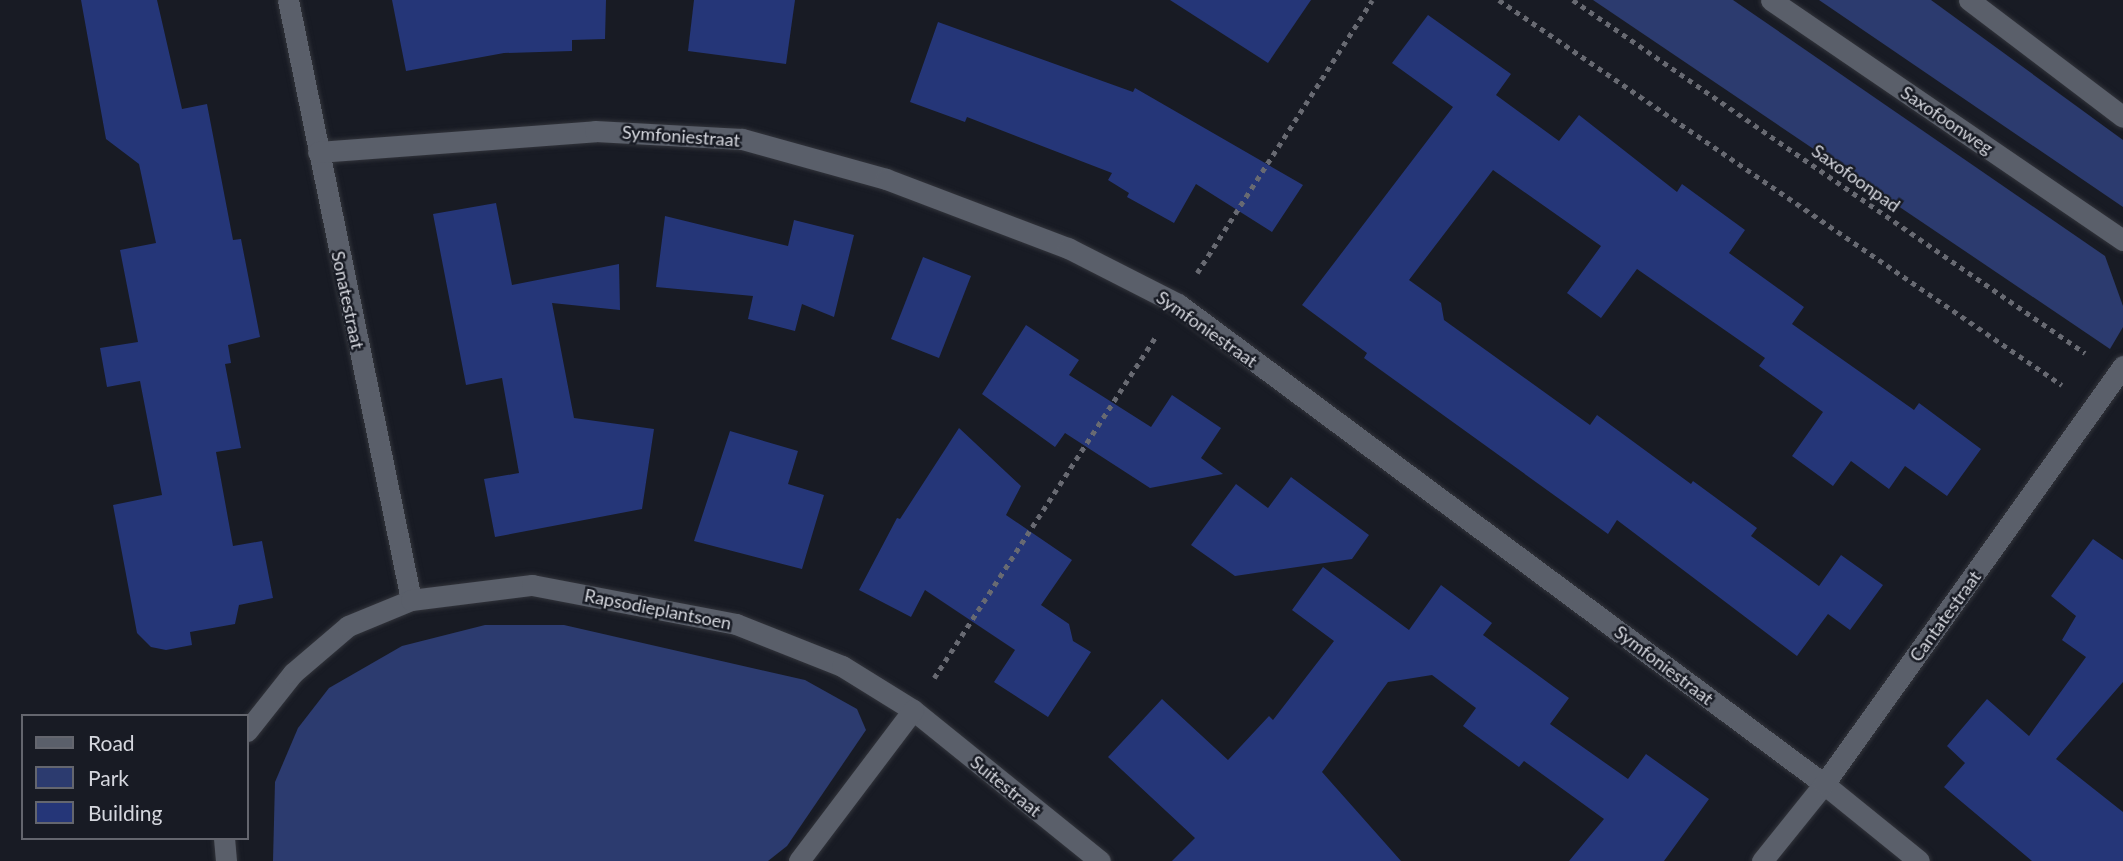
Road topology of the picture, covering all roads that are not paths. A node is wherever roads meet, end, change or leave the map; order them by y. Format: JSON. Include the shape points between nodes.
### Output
{"nodes":[{"id":1,"x":288,"y":0,"type":"edge"},
{"id":2,"x":1771,"y":0,"type":"edge"},
{"id":3,"x":1969,"y":0,"type":"edge"},
{"id":4,"x":2123,"y":117,"type":"edge"},
{"id":5,"x":317,"y":152,"type":"junction"},
{"id":6,"x":2123,"y":240,"type":"edge"},
{"id":7,"x":2120,"y":370,"type":"edge"},
{"id":8,"x":411,"y":600,"type":"junction"},
{"id":9,"x":913,"y":710,"type":"junction"},
{"id":10,"x":248,"y":730,"type":"edge"},
{"id":11,"x":1824,"y":784,"type":"junction"},
{"id":12,"x":224,"y":840,"type":"edge"},
{"id":13,"x":226,"y":861,"type":"edge"},
{"id":14,"x":799,"y":861,"type":"edge"},
{"id":15,"x":1100,"y":861,"type":"edge"},
{"id":16,"x":1762,"y":861,"type":"edge"},
{"id":17,"x":1919,"y":861,"type":"edge"}],
"edges":[{"from":1,"to":5,"type":"street","name":"Sonatestraat"},
{"from":2,"to":6,"type":"street","name":"Saxofoonweg"},
{"from":3,"to":4,"type":"street"},
{"from":5,"to":8,"type":"street","name":"Sonatestraat"},
{"from":5,"to":11,"type":"street","name":"Symfoniestraat","via":[[595,131],[742,139],[886,179],[1068,248],[1178,304]]},
{"from":7,"to":11,"type":"street","name":"Cantatestraat"},
{"from":8,"to":9,"type":"street","name":"Rapsodieplantsoen","via":[[532,585],[736,624],[842,666]]},
{"from":8,"to":10,"type":"street","name":"Rapsodieplantsoen","via":[[348,626],[293,673]]},
{"from":9,"to":14,"type":"street"},
{"from":9,"to":15,"type":"street","name":"Suitestraat"},
{"from":11,"to":16,"type":"street","name":"Cantatestraat"},
{"from":11,"to":17,"type":"street","name":"Symfoniestraat"},
{"from":12,"to":13,"type":"street"}]}
